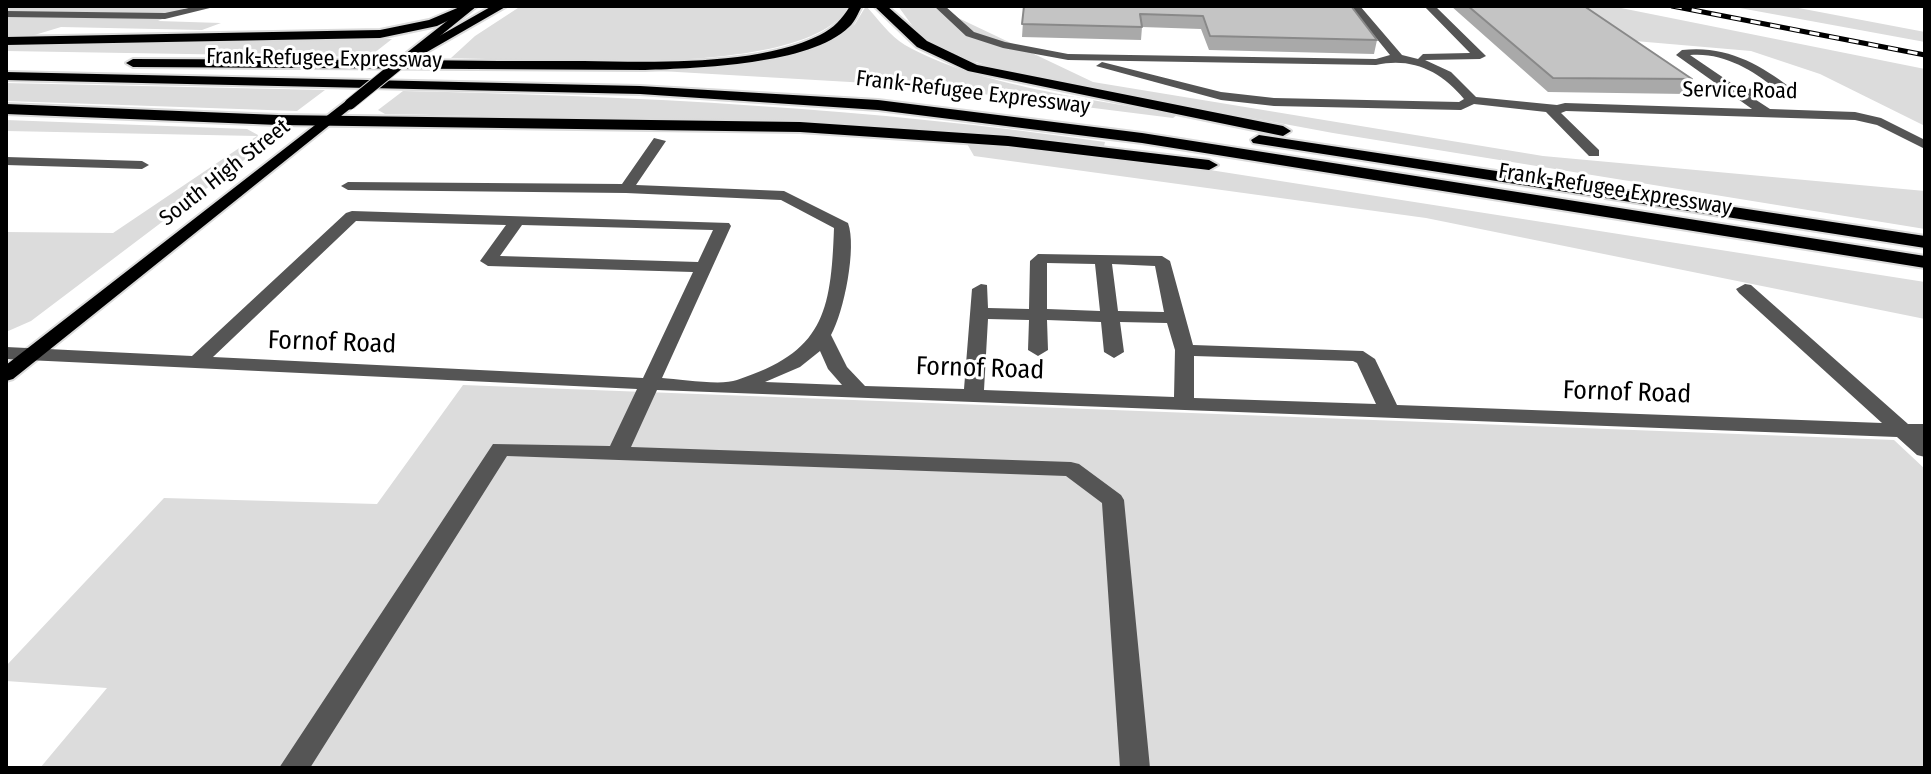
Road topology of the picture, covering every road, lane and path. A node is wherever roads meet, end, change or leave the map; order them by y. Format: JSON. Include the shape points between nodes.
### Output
{"nodes":[{"id":1,"x":213,"y":6,"type":"edge"},
{"id":2,"x":501,"y":6,"type":"edge"},
{"id":3,"x":856,"y":6,"type":"edge"},
{"id":4,"x":880,"y":6,"type":"edge"},
{"id":5,"x":939,"y":6,"type":"edge"},
{"id":6,"x":1355,"y":6,"type":"edge"},
{"id":7,"x":1429,"y":6,"type":"edge"},
{"id":8,"x":471,"y":7,"type":"edge"},
{"id":9,"x":6,"y":14,"type":"edge"},
{"id":10,"x":438,"y":38,"type":"junction"},
{"id":11,"x":6,"y":41,"type":"edge"},
{"id":12,"x":1068,"y":57,"type":"junction"},
{"id":13,"x":1398,"y":57,"type":"junction"},
{"id":14,"x":404,"y":60,"type":"joint"},
{"id":15,"x":6,"y":62,"type":"edge"},
{"id":16,"x":94,"y":64,"type":"junction"},
{"id":17,"x":6,"y":76,"type":"edge"},
{"id":18,"x":746,"y":81,"type":"dead end"},
{"id":19,"x":762,"y":82,"type":"dead end"},
{"id":20,"x":1738,"y":93,"type":"junction"},
{"id":21,"x":1472,"y":100,"type":"junction"},
{"id":22,"x":6,"y":109,"type":"edge"},
{"id":23,"x":1554,"y":112,"type":"junction"},
{"id":24,"x":1765,"y":112,"type":"junction"},
{"id":25,"x":331,"y":120,"type":"junction"},
{"id":26,"x":659,"y":141,"type":"dead end"},
{"id":27,"x":1925,"y":145,"type":"edge"},
{"id":28,"x":1594,"y":153,"type":"dead end"},
{"id":29,"x":6,"y":161,"type":"edge"},
{"id":30,"x":142,"y":165,"type":"dead end"},
{"id":31,"x":1449,"y":169,"type":"junction"},
{"id":32,"x":348,"y":186,"type":"dead end"},
{"id":33,"x":626,"y":189,"type":"junction"},
{"id":34,"x":518,"y":220,"type":"junction"},
{"id":35,"x":1751,"y":236,"type":"junction"},
{"id":36,"x":1925,"y":242,"type":"edge"},
{"id":37,"x":1103,"y":259,"type":"junction"},
{"id":38,"x":1925,"y":262,"type":"edge"},
{"id":39,"x":706,"y":267,"type":"junction"},
{"id":40,"x":981,"y":289,"type":"dead end"},
{"id":41,"x":1745,"y":289,"type":"dead end"},
{"id":42,"x":979,"y":313,"type":"junction"},
{"id":43,"x":1038,"y":314,"type":"junction"},
{"id":44,"x":1110,"y":316,"type":"junction"},
{"id":45,"x":1174,"y":318,"type":"junction"},
{"id":46,"x":823,"y":337,"type":"junction"},
{"id":47,"x":1038,"y":350,"type":"dead end"},
{"id":48,"x":1185,"y":350,"type":"junction"},
{"id":49,"x":1114,"y":352,"type":"dead end"},
{"id":50,"x":6,"y":353,"type":"edge"},
{"id":51,"x":33,"y":354,"type":"junction"},
{"id":52,"x":195,"y":364,"type":"junction"},
{"id":53,"x":6,"y":375,"type":"edge"},
{"id":54,"x":652,"y":384,"type":"junction"},
{"id":55,"x":733,"y":387,"type":"junction"},
{"id":56,"x":859,"y":391,"type":"junction"},
{"id":57,"x":974,"y":395,"type":"junction"},
{"id":58,"x":1184,"y":402,"type":"junction"},
{"id":59,"x":1389,"y":410,"type":"junction"},
{"id":60,"x":1914,"y":430,"type":"edge"},
{"id":61,"x":1925,"y":450,"type":"edge"},
{"id":62,"x":617,"y":454,"type":"junction"},
{"id":63,"x":294,"y":768,"type":"edge"},
{"id":64,"x":1135,"y":768,"type":"edge"}],
"edges":[{"from":1,"to":9,"type":"street","via":[[165,16]]},
{"from":2,"to":10,"type":"highway"},
{"from":3,"to":16,"type":"highway","via":[[845,24],[805,44],[691,64]]},
{"from":4,"to":31,"type":"highway","via":[[925,48],[973,68],[1356,145]]},
{"from":5,"to":12,"type":"street","via":[[970,34]]},
{"from":6,"to":13,"type":"street"},
{"from":7,"to":13,"type":"street","via":[[1480,56]]},
{"from":8,"to":10,"type":"main road"},
{"from":8,"to":11,"type":"highway","via":[[433,23],[380,34]]},
{"from":10,"to":14,"type":"highway"},
{"from":12,"to":13,"type":"street","via":[[1376,62]]},
{"from":12,"to":21,"type":"street","name":"Service Road","via":[[1234,98],[1461,106]]},
{"from":13,"to":21,"type":"street","via":[[1451,75]]},
{"from":14,"to":25,"type":"main road","name":"South High Street","bridge":true},
{"from":15,"to":16,"type":"highway","name":"Frank-Refugee Expressway"},
{"from":16,"to":18,"type":"highway","name":"Frank-Refugee Expressway"},
{"from":17,"to":35,"type":"highway","name":"Frank-Refugee Expressway","via":[[626,90],[878,105],[1142,138]]},
{"from":19,"to":31,"type":"highway","name":"Frank-Refugee Expressway","via":[[1003,103]]},
{"from":20,"to":20,"type":"street","via":[[1682,55],[1682,53],[1735,57],[1787,91]]},
{"from":20,"to":24,"type":"street"},
{"from":21,"to":23,"type":"street","name":"Service Road"},
{"from":22,"to":25,"type":"highway"},
{"from":23,"to":24,"type":"street","name":"Service Road"},
{"from":23,"to":28,"type":"street"},
{"from":24,"to":27,"type":"street","name":"Service Road","via":[[1855,116],[1881,122]]},
{"from":25,"to":35,"type":"highway","via":[[698,124],[955,136],[1131,154],[1415,196]]},
{"from":25,"to":51,"type":"main road","name":"South High Street"},
{"from":26,"to":33,"type":"street"},
{"from":29,"to":30,"type":"street"},
{"from":31,"to":36,"type":"highway","name":"Frank-Refugee Expressway"},
{"from":32,"to":33,"type":"street"},
{"from":33,"to":46,"type":"street","via":[[784,196],[842,226],[842,263]]},
{"from":34,"to":39,"type":"street","via":[[723,226]]},
{"from":34,"to":39,"type":"street","via":[[488,261]]},
{"from":34,"to":52,"type":"street","via":[[352,216]]},
{"from":35,"to":38,"type":"highway","name":"Frank-Refugee Expressway"},
{"from":37,"to":43,"type":"street","via":[[1038,261]]},
{"from":37,"to":44,"type":"street"},
{"from":37,"to":45,"type":"street","via":[[1162,261]]},
{"from":39,"to":54,"type":"street"},
{"from":40,"to":42,"type":"street"},
{"from":41,"to":60,"type":"street"},
{"from":42,"to":43,"type":"street"},
{"from":42,"to":57,"type":"street"},
{"from":43,"to":44,"type":"street"},
{"from":43,"to":47,"type":"street"},
{"from":44,"to":45,"type":"street"},
{"from":44,"to":49,"type":"street"},
{"from":45,"to":48,"type":"street"},
{"from":46,"to":55,"type":"street","via":[[806,355]]},
{"from":46,"to":56,"type":"street","via":[[838,369]]},
{"from":48,"to":58,"type":"street"},
{"from":48,"to":59,"type":"street","via":[[1356,355],[1365,359]]},
{"from":50,"to":51,"type":"street","name":"Fornof Road"},
{"from":51,"to":52,"type":"street","name":"Fornof Road"},
{"from":51,"to":53,"type":"main road","name":"South High Street"},
{"from":52,"to":54,"type":"street","name":"Fornof Road"},
{"from":54,"to":55,"type":"street","name":"Fornof Road"},
{"from":54,"to":62,"type":"street"},
{"from":55,"to":56,"type":"street","name":"Fornof Road"},
{"from":56,"to":57,"type":"street","name":"Fornof Road"},
{"from":57,"to":58,"type":"street","name":"Fornof Road"},
{"from":58,"to":59,"type":"street","name":"Fornof Road"},
{"from":59,"to":60,"type":"street","name":"Fornof Road"},
{"from":60,"to":61,"type":"street"},
{"from":62,"to":63,"type":"street","via":[[501,449]]},
{"from":62,"to":64,"type":"street","via":[[1071,469],[1113,500]]}]}
